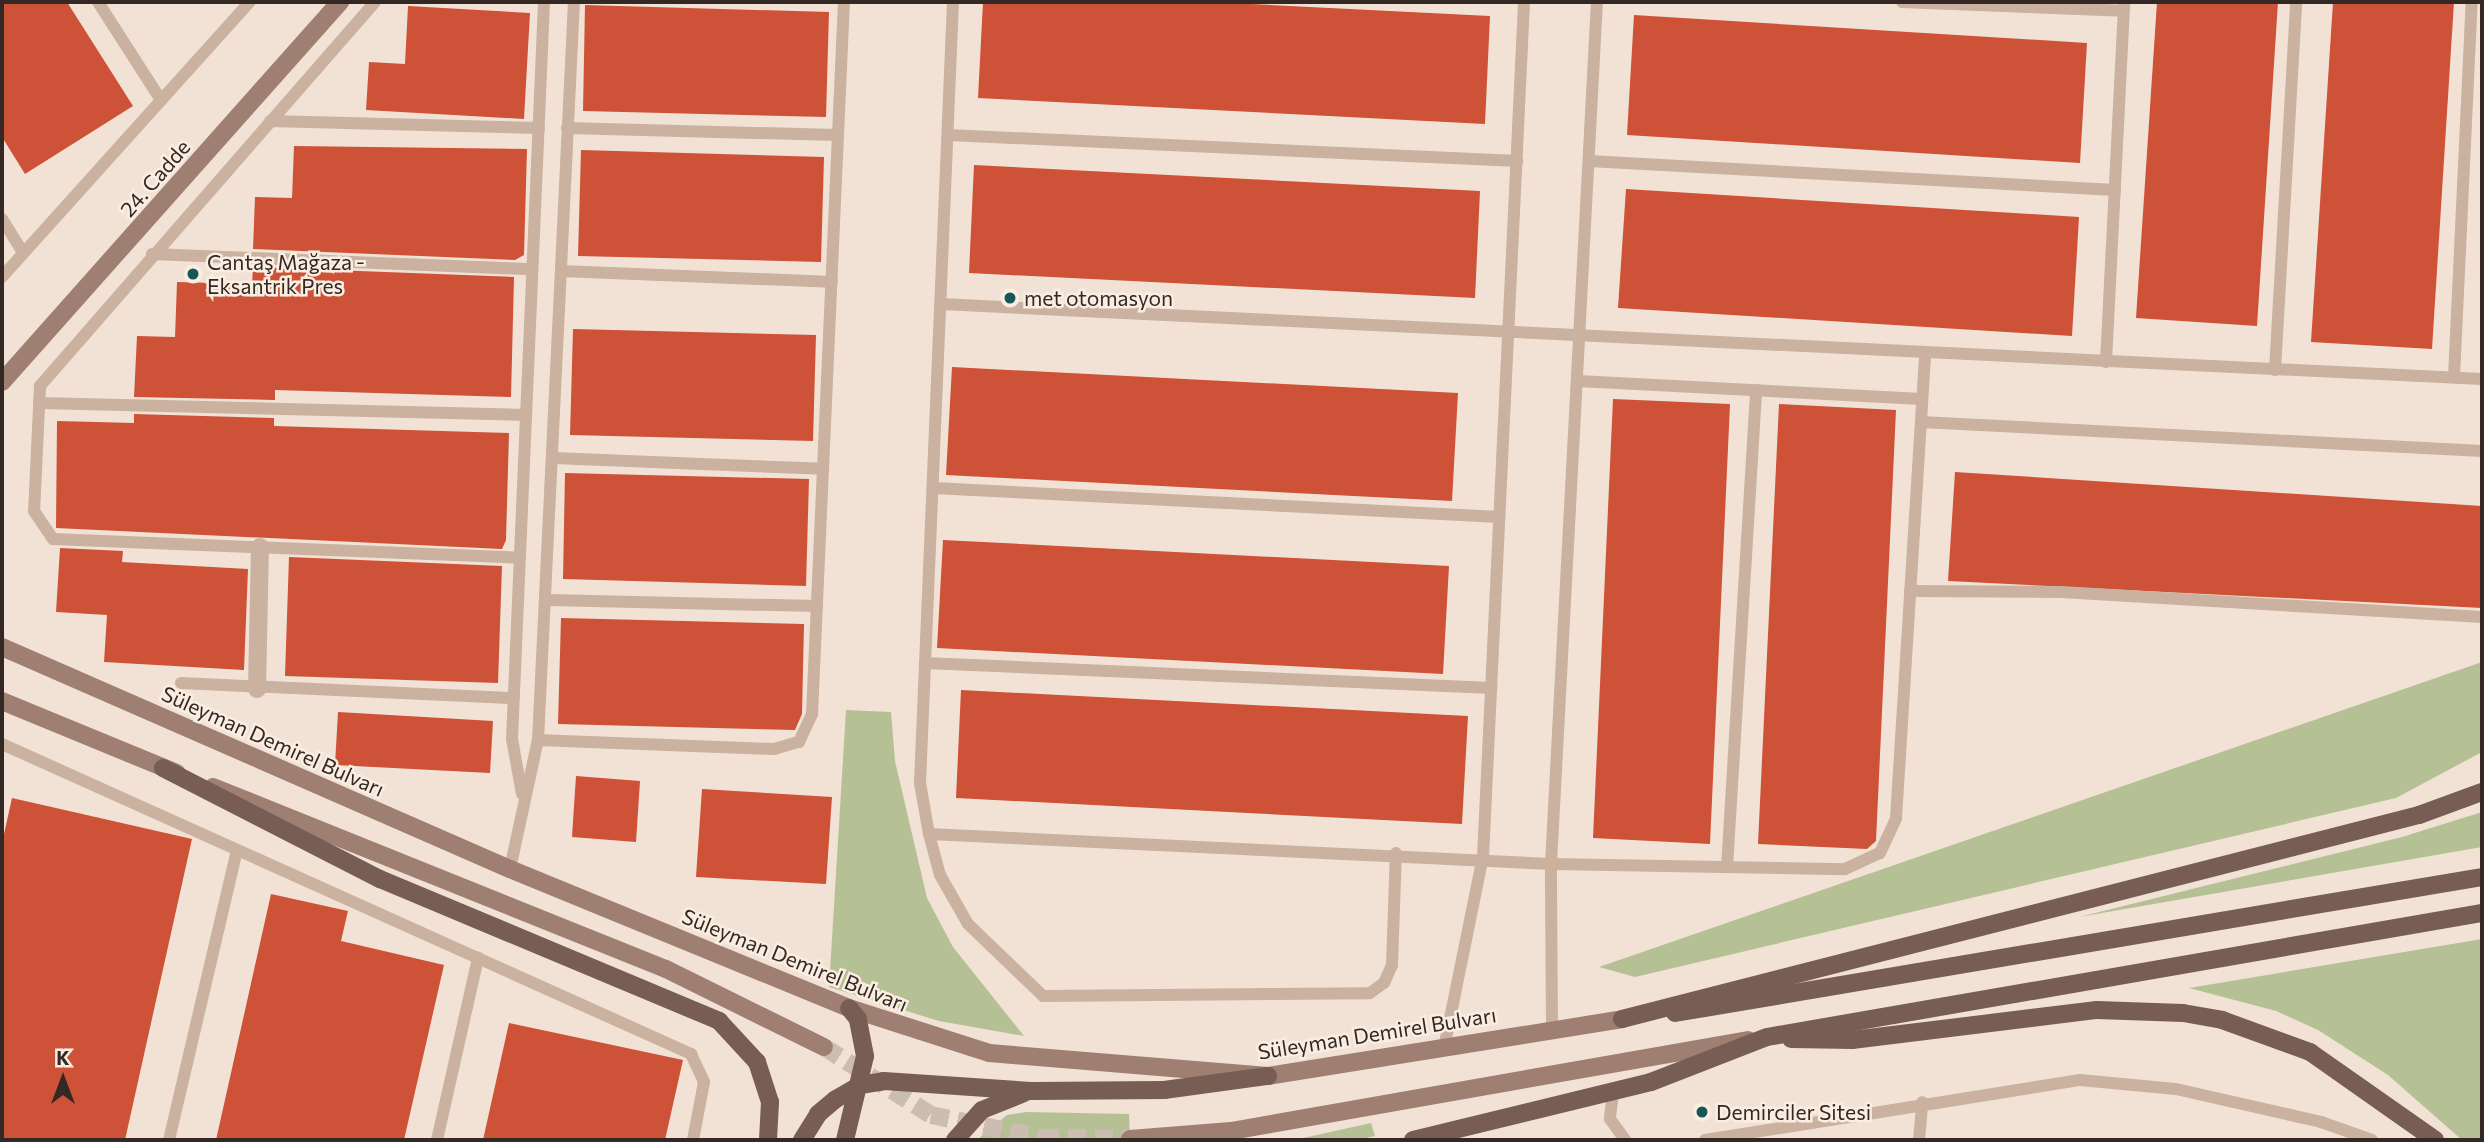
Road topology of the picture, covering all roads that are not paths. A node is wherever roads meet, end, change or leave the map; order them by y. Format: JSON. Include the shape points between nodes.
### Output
{"nodes":[{"id":1,"x":98,"y":2,"type":"edge"},
{"id":2,"x":250,"y":2,"type":"edge"},
{"id":3,"x":340,"y":2,"type":"edge"},
{"id":4,"x":375,"y":2,"type":"edge"},
{"id":5,"x":544,"y":2,"type":"edge"},
{"id":6,"x":574,"y":2,"type":"edge"},
{"id":7,"x":844,"y":2,"type":"edge"},
{"id":8,"x":953,"y":2,"type":"edge"},
{"id":9,"x":1524,"y":2,"type":"edge"},
{"id":10,"x":1597,"y":2,"type":"edge"},
{"id":11,"x":1902,"y":2,"type":"edge"},
{"id":12,"x":2296,"y":2,"type":"edge"},
{"id":13,"x":2472,"y":2,"type":"edge"},
{"id":14,"x":1944,"y":3,"type":"edge"},
{"id":15,"x":2124,"y":7,"type":"edge"},
{"id":16,"x":161,"y":100,"type":"junction"},
{"id":17,"x":270,"y":121,"type":"junction"},
{"id":18,"x":539,"y":128,"type":"junction"},
{"id":19,"x":567,"y":128,"type":"junction"},
{"id":20,"x":838,"y":135,"type":"junction"},
{"id":21,"x":948,"y":135,"type":"junction"},
{"id":22,"x":1517,"y":161,"type":"junction"},
{"id":23,"x":1589,"y":161,"type":"junction"},
{"id":24,"x":2115,"y":190,"type":"junction"},
{"id":25,"x":2,"y":219,"type":"edge"},
{"id":26,"x":23,"y":253,"type":"junction"},
{"id":27,"x":152,"y":254,"type":"junction"},
{"id":28,"x":533,"y":269,"type":"junction"},
{"id":29,"x":561,"y":271,"type":"junction"},
{"id":30,"x":2,"y":277,"type":"edge"},
{"id":31,"x":832,"y":282,"type":"junction"},
{"id":32,"x":941,"y":304,"type":"junction"},
{"id":33,"x":1508,"y":332,"type":"junction"},
{"id":34,"x":1580,"y":336,"type":"junction"},
{"id":35,"x":1925,"y":353,"type":"junction"},
{"id":36,"x":2106,"y":362,"type":"junction"},
{"id":37,"x":2275,"y":370,"type":"junction"},
{"id":38,"x":2455,"y":377,"type":"junction"},
{"id":39,"x":2482,"y":379,"type":"edge"},
{"id":40,"x":1578,"y":380,"type":"junction"},
{"id":41,"x":2,"y":382,"type":"edge"},
{"id":42,"x":1756,"y":390,"type":"junction"},
{"id":43,"x":1922,"y":399,"type":"junction"},
{"id":44,"x":39,"y":402,"type":"junction"},
{"id":45,"x":526,"y":415,"type":"junction"},
{"id":46,"x":1921,"y":422,"type":"junction"},
{"id":47,"x":2482,"y":451,"type":"edge"},
{"id":48,"x":553,"y":458,"type":"junction"},
{"id":49,"x":823,"y":469,"type":"junction"},
{"id":50,"x":933,"y":488,"type":"junction"},
{"id":51,"x":1499,"y":517,"type":"junction"},
{"id":52,"x":260,"y":547,"type":"junction"},
{"id":53,"x":520,"y":558,"type":"junction"},
{"id":54,"x":1910,"y":591,"type":"junction"},
{"id":55,"x":548,"y":600,"type":"junction"},
{"id":56,"x":817,"y":606,"type":"junction"},
{"id":57,"x":2482,"y":617,"type":"edge"},
{"id":58,"x":2,"y":647,"type":"edge"},
{"id":59,"x":925,"y":663,"type":"junction"},
{"id":60,"x":181,"y":683,"type":"dead end"},
{"id":61,"x":1490,"y":688,"type":"junction"},
{"id":62,"x":257,"y":689,"type":"junction"},
{"id":63,"x":514,"y":698,"type":"junction"},
{"id":64,"x":2,"y":701,"type":"edge"},
{"id":65,"x":538,"y":740,"type":"junction"},
{"id":66,"x":2,"y":744,"type":"edge"},
{"id":67,"x":163,"y":768,"type":"junction"},
{"id":68,"x":2482,"y":792,"type":"edge"},
{"id":69,"x":522,"y":796,"type":"junction"},
{"id":70,"x":929,"y":834,"type":"junction"},
{"id":71,"x":237,"y":850,"type":"junction"},
{"id":72,"x":1396,"y":853,"type":"junction"},
{"id":73,"x":1483,"y":856,"type":"junction"},
{"id":74,"x":1551,"y":864,"type":"junction"},
{"id":75,"x":1727,"y":867,"type":"junction"},
{"id":76,"x":510,"y":869,"type":"junction"},
{"id":77,"x":2482,"y":877,"type":"edge"},
{"id":78,"x":2482,"y":913,"type":"edge"},
{"id":79,"x":478,"y":958,"type":"junction"},
{"id":80,"x":849,"y":1008,"type":"junction"},
{"id":81,"x":1622,"y":1019,"type":"junction"},
{"id":82,"x":1552,"y":1027,"type":"junction"},
{"id":83,"x":1767,"y":1037,"type":"junction"},
{"id":84,"x":824,"y":1047,"type":"tunnel mouth"},
{"id":85,"x":1444,"y":1048,"type":"junction"},
{"id":86,"x":1268,"y":1076,"type":"junction"},
{"id":87,"x":860,"y":1085,"type":"junction"},
{"id":88,"x":1031,"y":1091,"type":"junction"},
{"id":89,"x":1613,"y":1093,"type":"junction"},
{"id":90,"x":1922,"y":1102,"type":"junction"},
{"id":91,"x":1749,"y":1137,"type":"edge"},
{"id":92,"x":1130,"y":1139,"type":"edge"},
{"id":93,"x":169,"y":1140,"type":"edge"},
{"id":94,"x":437,"y":1140,"type":"edge"},
{"id":95,"x":693,"y":1140,"type":"edge"},
{"id":96,"x":768,"y":1140,"type":"edge"},
{"id":97,"x":802,"y":1140,"type":"edge"},
{"id":98,"x":845,"y":1140,"type":"edge"},
{"id":99,"x":955,"y":1140,"type":"edge"},
{"id":100,"x":1413,"y":1140,"type":"edge"},
{"id":101,"x":1625,"y":1140,"type":"edge"},
{"id":102,"x":1704,"y":1140,"type":"edge"},
{"id":103,"x":1919,"y":1140,"type":"edge"},
{"id":104,"x":2372,"y":1140,"type":"edge"},
{"id":105,"x":2435,"y":1140,"type":"edge"}],
"edges":[{"from":1,"to":16,"type":"lane"},
{"from":2,"to":16,"type":"lane"},
{"from":3,"to":41,"type":"main road","name":"24. Cadde"},
{"from":4,"to":17,"type":"lane"},
{"from":5,"to":18,"type":"lane"},
{"from":6,"to":19,"type":"lane"},
{"from":7,"to":20,"type":"lane"},
{"from":8,"to":21,"type":"lane"},
{"from":9,"to":22,"type":"lane"},
{"from":10,"to":23,"type":"lane"},
{"from":11,"to":14,"type":"lane"},
{"from":12,"to":37,"type":"lane"},
{"from":13,"to":38,"type":"lane"},
{"from":14,"to":15,"type":"lane"},
{"from":15,"to":24,"type":"lane"},
{"from":16,"to":26,"type":"lane"},
{"from":17,"to":18,"type":"lane"},
{"from":17,"to":27,"type":"lane"},
{"from":18,"to":28,"type":"lane"},
{"from":19,"to":20,"type":"lane"},
{"from":19,"to":29,"type":"lane"},
{"from":20,"to":31,"type":"lane"},
{"from":21,"to":22,"type":"lane"},
{"from":21,"to":32,"type":"lane"},
{"from":22,"to":33,"type":"lane"},
{"from":23,"to":24,"type":"lane"},
{"from":23,"to":34,"type":"lane"},
{"from":24,"to":36,"type":"lane"},
{"from":25,"to":26,"type":"lane"},
{"from":26,"to":30,"type":"lane"},
{"from":27,"to":28,"type":"lane"},
{"from":27,"to":44,"type":"lane","via":[[66,351],[40,386]]},
{"from":28,"to":45,"type":"lane"},
{"from":29,"to":31,"type":"lane"},
{"from":29,"to":48,"type":"lane"},
{"from":31,"to":49,"type":"lane"},
{"from":32,"to":33,"type":"lane"},
{"from":32,"to":50,"type":"lane"},
{"from":33,"to":34,"type":"lane"},
{"from":33,"to":51,"type":"lane"},
{"from":34,"to":35,"type":"lane"},
{"from":34,"to":40,"type":"lane"},
{"from":35,"to":36,"type":"lane"},
{"from":35,"to":43,"type":"lane"},
{"from":36,"to":37,"type":"lane"},
{"from":37,"to":38,"type":"lane"},
{"from":38,"to":39,"type":"lane"},
{"from":40,"to":42,"type":"lane"},
{"from":40,"to":74,"type":"lane"},
{"from":42,"to":43,"type":"lane"},
{"from":42,"to":75,"type":"lane"},
{"from":43,"to":46,"type":"lane"},
{"from":44,"to":45,"type":"lane"},
{"from":44,"to":52,"type":"lane","via":[[34,510],[53,539]]},
{"from":45,"to":53,"type":"lane"},
{"from":46,"to":47,"type":"lane"},
{"from":46,"to":54,"type":"lane"},
{"from":48,"to":49,"type":"lane"},
{"from":48,"to":55,"type":"lane"},
{"from":49,"to":56,"type":"lane"},
{"from":50,"to":51,"type":"lane"},
{"from":50,"to":59,"type":"lane"},
{"from":51,"to":61,"type":"lane"},
{"from":52,"to":53,"type":"lane"},
{"from":52,"to":62,"type":"street"},
{"from":53,"to":63,"type":"lane"},
{"from":54,"to":57,"type":"lane","via":[[2061,592]]},
{"from":54,"to":75,"type":"lane","via":[[1896,818],[1880,853],[1845,869]]},
{"from":55,"to":56,"type":"lane"},
{"from":55,"to":65,"type":"lane"},
{"from":56,"to":65,"type":"lane","via":[[812,713],[799,742],[774,748]]},
{"from":58,"to":76,"type":"main road","name":"Süleyman Demirel Bulvarı"},
{"from":59,"to":61,"type":"lane"},
{"from":59,"to":70,"type":"lane","via":[[920,783]]},
{"from":60,"to":62,"type":"lane"},
{"from":61,"to":73,"type":"lane"},
{"from":62,"to":63,"type":"lane"},
{"from":63,"to":69,"type":"lane","via":[[512,740]]},
{"from":64,"to":67,"type":"main road"},
{"from":65,"to":69,"type":"lane"},
{"from":66,"to":71,"type":"lane"},
{"from":67,"to":84,"type":"main road","via":[[354,839],[666,969]]},
{"from":67,"to":96,"type":"main road","via":[[380,878],[719,1021],[758,1062],[770,1102]]},
{"from":68,"to":81,"type":"main road","via":[[2419,815]]},
{"from":69,"to":76,"type":"lane"},
{"from":70,"to":72,"type":"lane"},
{"from":70,"to":72,"type":"lane","via":[[940,875],[968,925],[1044,996],[1370,993],[1384,983],[1392,965]]},
{"from":71,"to":79,"type":"lane"},
{"from":71,"to":93,"type":"lane"},
{"from":72,"to":73,"type":"lane"},
{"from":73,"to":74,"type":"lane"},
{"from":73,"to":85,"type":"lane"},
{"from":74,"to":75,"type":"lane"},
{"from":74,"to":82,"type":"lane"},
{"from":76,"to":80,"type":"main road","name":"Süleyman Demirel Bulvarı"},
{"from":77,"to":81,"type":"main road","via":[[1735,1007]]},
{"from":78,"to":83,"type":"main road"},
{"from":79,"to":94,"type":"lane"},
{"from":79,"to":95,"type":"lane","via":[[691,1054],[704,1082]]},
{"from":80,"to":86,"type":"main road","name":"Süleyman Demirel Bulvarı","via":[[989,1052]]},
{"from":80,"to":87,"type":"main road","via":[[864,1044]]},
{"from":81,"to":82,"type":"main road","name":"Süleyman Demirel Bulvarı"},
{"from":82,"to":85,"type":"main road","name":"Süleyman Demirel Bulvarı"},
{"from":83,"to":89,"type":"main road","via":[[1709,1062]]},
{"from":83,"to":92,"type":"main road","via":[[1244,1129]]},
{"from":83,"to":105,"type":"main road","via":[[1852,1040],[2033,1015],[2183,1013],[2235,1023],[2310,1052],[2354,1078]]},
{"from":85,"to":86,"type":"main road","name":"Süleyman Demirel Bulvarı"},
{"from":86,"to":88,"type":"main road","via":[[1164,1090]]},
{"from":87,"to":88,"type":"main road","via":[[902,1080]]},
{"from":87,"to":97,"type":"main road","via":[[818,1114]]},
{"from":87,"to":98,"type":"main road"},
{"from":88,"to":99,"type":"main road","via":[[982,1110]]},
{"from":89,"to":100,"type":"main road"},
{"from":89,"to":101,"type":"lane","via":[[1610,1119]]},
{"from":90,"to":91,"type":"lane"},
{"from":90,"to":103,"type":"lane"},
{"from":90,"to":104,"type":"lane","via":[[2080,1080],[2176,1089],[2321,1122]]},
{"from":91,"to":102,"type":"lane"}]}
